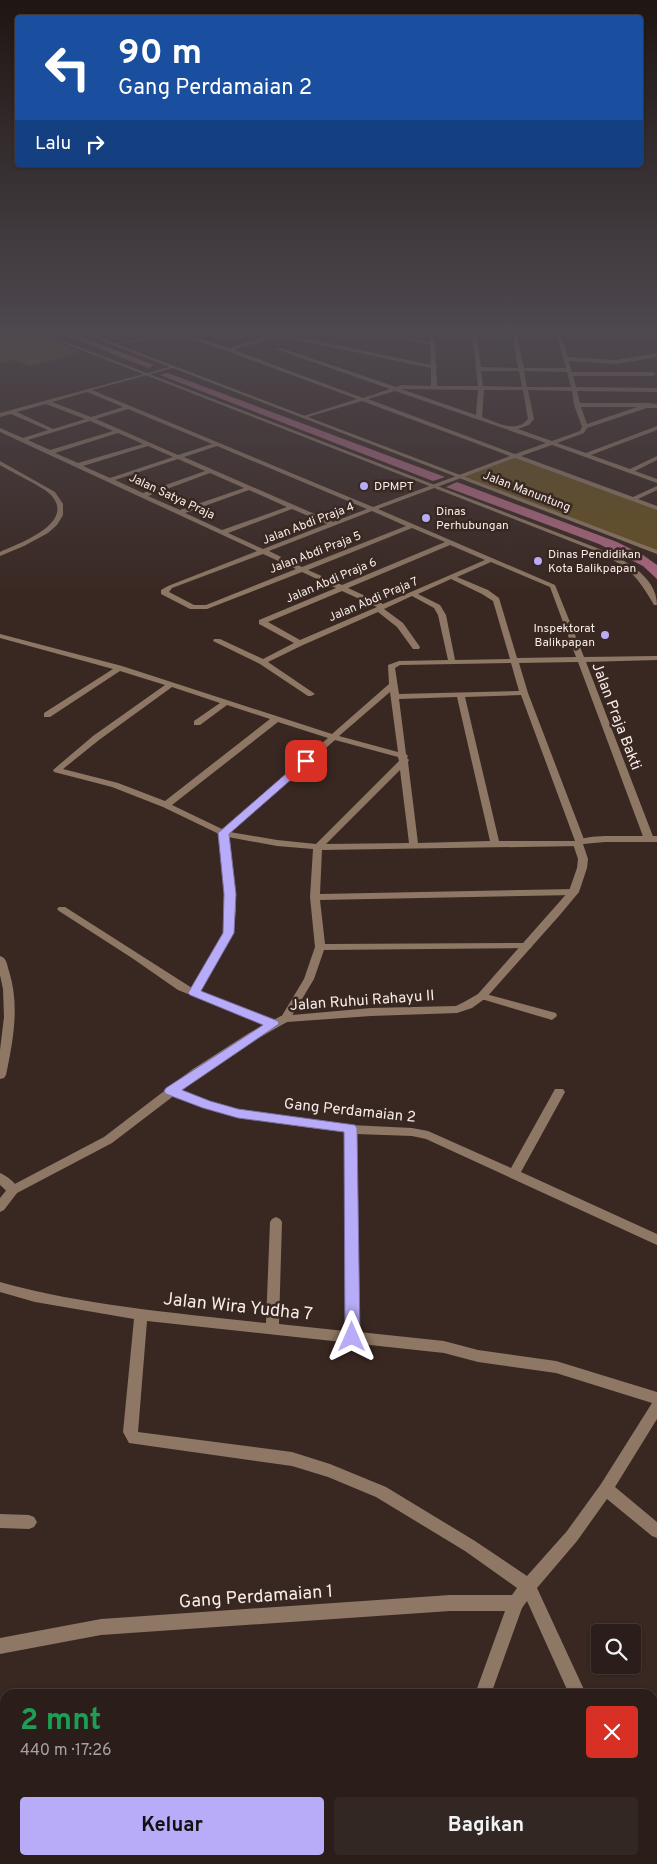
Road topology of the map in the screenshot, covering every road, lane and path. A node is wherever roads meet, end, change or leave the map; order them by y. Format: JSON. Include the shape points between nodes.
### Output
{"nodes":[{"id":1,"x":27,"y":419,"type":"edge"},
{"id":2,"x":91,"y":419,"type":"joint"},
{"id":3,"x":157,"y":419,"type":"edge"},
{"id":4,"x":267,"y":419,"type":"edge"},
{"id":5,"x":311,"y":419,"type":"edge"},
{"id":6,"x":417,"y":419,"type":"edge"},
{"id":7,"x":482,"y":419,"type":"edge"},
{"id":8,"x":530,"y":419,"type":"edge"},
{"id":9,"x":582,"y":419,"type":"edge"},
{"id":10,"x":608,"y":419,"type":"edge"},
{"id":11,"x":585,"y":427,"type":"junction"},
{"id":12,"x":657,"y":428,"type":"edge"},
{"id":13,"x":513,"y":429,"type":"junction"},
{"id":14,"x":0,"y":430,"type":"edge"},
{"id":15,"x":54,"y":431,"type":"junction"},
{"id":16,"x":118,"y":431,"type":"junction"},
{"id":17,"x":23,"y":440,"type":"junction"},
{"id":18,"x":550,"y":442,"type":"junction"},
{"id":19,"x":149,"y":444,"type":"junction"},
{"id":20,"x":217,"y":444,"type":"junction"},
{"id":21,"x":51,"y":452,"type":"junction"},
{"id":22,"x":517,"y":455,"type":"junction"},
{"id":23,"x":586,"y":455,"type":"junction"},
{"id":24,"x":179,"y":457,"type":"junction"},
{"id":25,"x":657,"y":458,"type":"edge"},
{"id":26,"x":0,"y":463,"type":"edge"},
{"id":27,"x":79,"y":465,"type":"junction"},
{"id":28,"x":211,"y":471,"type":"junction"},
{"id":29,"x":630,"y":471,"type":"junction"},
{"id":30,"x":455,"y":478,"type":"junction"},
{"id":31,"x":110,"y":480,"type":"junction"},
{"id":32,"x":657,"y":481,"type":"edge"},
{"id":33,"x":436,"y":486,"type":"junction"},
{"id":34,"x":249,"y":488,"type":"junction"},
{"id":35,"x":657,"y":488,"type":"edge"},
{"id":36,"x":144,"y":495,"type":"junction"},
{"id":37,"x":633,"y":498,"type":"junction"},
{"id":38,"x":284,"y":503,"type":"junction"},
{"id":39,"x":292,"y":507,"type":"junction"},
{"id":40,"x":657,"y":508,"type":"edge"},
{"id":41,"x":373,"y":510,"type":"junction"},
{"id":42,"x":182,"y":512,"type":"junction"},
{"id":43,"x":334,"y":525,"type":"junction"},
{"id":44,"x":412,"y":526,"type":"junction"},
{"id":45,"x":216,"y":528,"type":"junction"},
{"id":46,"x":223,"y":532,"type":"junction"},
{"id":47,"x":451,"y":542,"type":"junction"},
{"id":48,"x":265,"y":552,"type":"junction"},
{"id":49,"x":657,"y":552,"type":"edge"},
{"id":50,"x":0,"y":554,"type":"edge"},
{"id":51,"x":492,"y":559,"type":"junction"},
{"id":52,"x":301,"y":569,"type":"junction"},
{"id":53,"x":452,"y":577,"type":"junction"},
{"id":54,"x":342,"y":588,"type":"junction"},
{"id":55,"x":413,"y":594,"type":"junction"},
{"id":56,"x":227,"y":599,"type":"joint"},
{"id":57,"x":657,"y":603,"type":"edge"},
{"id":58,"x":381,"y":608,"type":"junction"},
{"id":59,"x":0,"y":636,"type":"edge"},
{"id":60,"x":218,"y":640,"type":"dead end"},
{"id":61,"x":300,"y":643,"type":"junction"},
{"id":62,"x":416,"y":647,"type":"dead end"},
{"id":63,"x":580,"y":658,"type":"junction"},
{"id":64,"x":657,"y":658,"type":"edge"},
{"id":65,"x":515,"y":660,"type":"junction"},
{"id":66,"x":263,"y":662,"type":"junction"},
{"id":67,"x":452,"y":662,"type":"junction"},
{"id":68,"x":119,"y":668,"type":"junction"},
{"id":69,"x":170,"y":684,"type":"junction"},
{"id":70,"x":393,"y":685,"type":"junction"},
{"id":71,"x":524,"y":693,"type":"junction"},
{"id":72,"x":311,"y":694,"type":"dead end"},
{"id":73,"x":460,"y":695,"type":"junction"},
{"id":74,"x":395,"y":697,"type":"junction"},
{"id":75,"x":225,"y":703,"type":"junction"},
{"id":76,"x":47,"y":715,"type":"dead end"},
{"id":77,"x":276,"y":718,"type":"junction"},
{"id":78,"x":197,"y":723,"type":"dead end"},
{"id":79,"x":334,"y":737,"type":"junction"},
{"id":80,"x":404,"y":758,"type":"junction"},
{"id":81,"x":166,"y":806,"type":"junction"},
{"id":82,"x":224,"y":833,"type":"junction"},
{"id":83,"x":653,"y":839,"type":"edge"},
{"id":84,"x":579,"y":843,"type":"junction"},
{"id":85,"x":495,"y":844,"type":"junction"},
{"id":86,"x":414,"y":846,"type":"junction"},
{"id":87,"x":318,"y":847,"type":"junction"},
{"id":88,"x":574,"y":892,"type":"junction"},
{"id":89,"x":315,"y":897,"type":"junction"},
{"id":90,"x":62,"y":909,"type":"dead end"},
{"id":91,"x":527,"y":946,"type":"junction"},
{"id":92,"x":320,"y":947,"type":"junction"},
{"id":93,"x":0,"y":959,"type":"edge"},
{"id":94,"x":194,"y":993,"type":"junction"},
{"id":95,"x":482,"y":996,"type":"junction"},
{"id":96,"x":552,"y":1016,"type":"dead end"},
{"id":97,"x":285,"y":1019,"type":"junction"},
{"id":98,"x":273,"y":1024,"type":"junction"},
{"id":99,"x":0,"y":1076,"type":"edge"},
{"id":100,"x":171,"y":1091,"type":"junction"},
{"id":101,"x":559,"y":1092,"type":"dead end"},
{"id":102,"x":350,"y":1128,"type":"junction"},
{"id":103,"x":514,"y":1174,"type":"junction"},
{"id":104,"x":0,"y":1178,"type":"edge"},
{"id":105,"x":12,"y":1190,"type":"junction"},
{"id":106,"x":0,"y":1207,"type":"edge"},
{"id":107,"x":276,"y":1222,"type":"dead end"},
{"id":108,"x":657,"y":1240,"type":"edge"},
{"id":109,"x":0,"y":1287,"type":"edge"},
{"id":110,"x":141,"y":1315,"type":"junction"},
{"id":111,"x":272,"y":1328,"type":"junction"},
{"id":112,"x":352,"y":1337,"type":"junction"},
{"id":113,"x":657,"y":1398,"type":"edge"},
{"id":114,"x":657,"y":1406,"type":"edge"},
{"id":115,"x":606,"y":1489,"type":"junction"},
{"id":116,"x":0,"y":1521,"type":"edge"},
{"id":117,"x":29,"y":1522,"type":"dead end"},
{"id":118,"x":657,"y":1531,"type":"edge"},
{"id":119,"x":528,"y":1586,"type":"junction"},
{"id":120,"x":516,"y":1603,"type":"junction"},
{"id":121,"x":0,"y":1646,"type":"edge"},
{"id":122,"x":485,"y":1689,"type":"edge"},
{"id":123,"x":576,"y":1689,"type":"edge"}],
"edges":[{"from":1,"to":15,"type":"street"},
{"from":2,"to":15,"type":"street"},
{"from":2,"to":16,"type":"street"},
{"from":3,"to":20,"type":"street"},
{"from":4,"to":33,"type":"street"},
{"from":5,"to":30,"type":"street","name":"Jalan Manuntung"},
{"from":6,"to":22,"type":"street"},
{"from":7,"to":13,"type":"street"},
{"from":8,"to":13,"type":"street","via":[[530,422]]},
{"from":9,"to":11,"type":"street"},
{"from":10,"to":11,"type":"street","name":"Jalan Abdi Praja 4"},
{"from":11,"to":18,"type":"street","name":"Jalan Abdi Praja 4","via":[[582,432]]},
{"from":12,"to":23,"type":"street"},
{"from":13,"to":18,"type":"street"},
{"from":14,"to":17,"type":"street","name":"Jalan Satya Praja"},
{"from":15,"to":17,"type":"street"},
{"from":16,"to":19,"type":"street"},
{"from":16,"to":21,"type":"street"},
{"from":17,"to":21,"type":"street","name":"Jalan Satya Praja"},
{"from":18,"to":22,"type":"street","name":"Jalan Abdi Praja 4"},
{"from":18,"to":23,"type":"street"},
{"from":19,"to":24,"type":"street"},
{"from":19,"to":27,"type":"street"},
{"from":20,"to":24,"type":"street"},
{"from":20,"to":41,"type":"street"},
{"from":21,"to":27,"type":"street","name":"Jalan Satya Praja"},
{"from":22,"to":30,"type":"street","name":"Jalan Abdi Praja 4"},
{"from":22,"to":37,"type":"street"},
{"from":23,"to":29,"type":"street"},
{"from":24,"to":28,"type":"street"},
{"from":24,"to":31,"type":"street"},
{"from":25,"to":29,"type":"street"},
{"from":26,"to":50,"type":"street","via":[[53,493],[60,500],[61,509],[53,528]]},
{"from":27,"to":31,"type":"street","name":"Jalan Satya Praja"},
{"from":28,"to":34,"type":"street"},
{"from":28,"to":36,"type":"street"},
{"from":29,"to":32,"type":"street"},
{"from":30,"to":33,"type":"street","name":"Jalan Abdi Praja 4"},
{"from":30,"to":49,"type":"street","name":"Jalan Manuntung"},
{"from":31,"to":36,"type":"street","name":"Jalan Satya Praja"},
{"from":33,"to":41,"type":"street","name":"Jalan Abdi Praja 4"},
{"from":33,"to":57,"type":"street","via":[[614,558],[639,574]]},
{"from":34,"to":38,"type":"street"},
{"from":34,"to":42,"type":"street"},
{"from":35,"to":37,"type":"street"},
{"from":36,"to":42,"type":"street","name":"Jalan Satya Praja"},
{"from":37,"to":40,"type":"street"},
{"from":38,"to":39,"type":"street"},
{"from":38,"to":45,"type":"street"},
{"from":39,"to":43,"type":"street"},
{"from":39,"to":46,"type":"street"},
{"from":41,"to":43,"type":"street","name":"Jalan Abdi Praja 4"},
{"from":41,"to":44,"type":"street"},
{"from":42,"to":45,"type":"street","name":"Jalan Satya Praja"},
{"from":43,"to":48,"type":"street","name":"Jalan Abdi Praja 4"},
{"from":44,"to":47,"type":"street"},
{"from":44,"to":52,"type":"street","name":"Jalan Abdi Praja 5"},
{"from":45,"to":46,"type":"street","name":"Jalan Satya Praja"},
{"from":46,"to":48,"type":"street","name":"Jalan Satya Praja"},
{"from":47,"to":51,"type":"street"},
{"from":47,"to":54,"type":"street","name":"Jalan Abdi Praja 6"},
{"from":48,"to":52,"type":"street","name":"Jalan Satya Praja"},
{"from":48,"to":56,"type":"street","name":"Jalan Abdi Praja 4","via":[[164,592],[197,608]]},
{"from":51,"to":53,"type":"street","name":"Jalan Abdi Praja 7"},
{"from":51,"to":63,"type":"street","name":"Jalan Praja Bakti","via":[[553,586]]},
{"from":52,"to":54,"type":"street","name":"Jalan Satya Praja"},
{"from":52,"to":56,"type":"street","name":"Jalan Abdi Praja 5"},
{"from":53,"to":55,"type":"street","name":"Jalan Abdi Praja 7"},
{"from":53,"to":65,"type":"street","name":"Jalan Ruhui Rahayu II","via":[[496,600]]},
{"from":54,"to":58,"type":"street","name":"Jalan Satya Praja"},
{"from":54,"to":61,"type":"street","name":"Jalan Abdi Praja 6","via":[[262,622]]},
{"from":55,"to":58,"type":"street","name":"Jalan Abdi Praja 7"},
{"from":55,"to":67,"type":"street","via":[[437,607],[442,615]]},
{"from":58,"to":61,"type":"street","name":"Jalan Abdi Praja 7"},
{"from":58,"to":62,"type":"street","name":"Jalan Satya Praja"},
{"from":59,"to":68,"type":"street"},
{"from":60,"to":66,"type":"street"},
{"from":61,"to":66,"type":"street","name":"Jalan Abdi Praja 7"},
{"from":63,"to":64,"type":"street"},
{"from":63,"to":65,"type":"street"},
{"from":63,"to":83,"type":"street","name":"Jalan Praja Bakti"},
{"from":65,"to":67,"type":"street"},
{"from":65,"to":71,"type":"street","name":"Jalan Ruhui Rahayu II"},
{"from":66,"to":72,"type":"street"},
{"from":67,"to":70,"type":"street","via":[[394,664],[391,667]]},
{"from":68,"to":69,"type":"street"},
{"from":68,"to":76,"type":"street"},
{"from":69,"to":75,"type":"street"},
{"from":69,"to":81,"type":"street","via":[[57,768],[59,772],[115,785]]},
{"from":70,"to":74,"type":"street"},
{"from":70,"to":79,"type":"street"},
{"from":71,"to":73,"type":"street"},
{"from":71,"to":84,"type":"street","name":"Jalan Ruhui Rahayu II"},
{"from":73,"to":74,"type":"street"},
{"from":73,"to":85,"type":"street"},
{"from":74,"to":80,"type":"street"},
{"from":75,"to":77,"type":"street"},
{"from":75,"to":78,"type":"street"},
{"from":77,"to":79,"type":"street"},
{"from":77,"to":81,"type":"street"},
{"from":79,"to":80,"type":"street"},
{"from":79,"to":82,"type":"street"},
{"from":80,"to":86,"type":"street"},
{"from":80,"to":87,"type":"street"},
{"from":81,"to":82,"type":"street"},
{"from":82,"to":87,"type":"street"},
{"from":82,"to":94,"type":"street","via":[[230,901],[228,933]]},
{"from":83,"to":84,"type":"street","via":[[605,839]]},
{"from":84,"to":85,"type":"street"},
{"from":84,"to":88,"type":"street","name":"Jalan Ruhui Rahayu II","via":[[582,868]]},
{"from":85,"to":86,"type":"street"},
{"from":86,"to":87,"type":"street"},
{"from":87,"to":89,"type":"street"},
{"from":88,"to":89,"type":"street"},
{"from":88,"to":91,"type":"street","name":"Jalan Ruhui Rahayu II"},
{"from":89,"to":92,"type":"street"},
{"from":90,"to":94,"type":"street","via":[[136,956],[170,982]]},
{"from":91,"to":92,"type":"street"},
{"from":91,"to":95,"type":"street","name":"Jalan Ruhui Rahayu II"},
{"from":92,"to":97,"type":"street","via":[[309,979]]},
{"from":93,"to":99,"type":"street","via":[[8,978],[11,1022]]},
{"from":94,"to":98,"type":"street"},
{"from":95,"to":96,"type":"street"},
{"from":95,"to":97,"type":"street","name":"Jalan Ruhui Rahayu II","via":[[457,1008]]},
{"from":97,"to":98,"type":"street","name":"Jalan Ruhui Rahayu II"},
{"from":98,"to":100,"type":"street","name":"Jalan Ruhui Rahayu II"},
{"from":100,"to":102,"type":"street","name":"Gang Perdamaian 2","via":[[238,1114]]},
{"from":100,"to":105,"type":"street","name":"Jalan Ruhui Rahayu II","via":[[108,1140]]},
{"from":101,"to":103,"type":"street"},
{"from":102,"to":103,"type":"street","name":"Gang Perdamaian 2","via":[[428,1135]]},
{"from":102,"to":112,"type":"street"},
{"from":103,"to":108,"type":"street","name":"Gang Perdamaian 2"},
{"from":104,"to":105,"type":"street"},
{"from":105,"to":106,"type":"street","name":"Jalan Ruhui Rahayu II"},
{"from":107,"to":111,"type":"street"},
{"from":109,"to":110,"type":"street","name":"Jalan Wira Yudha 7","via":[[36,1297]]},
{"from":110,"to":111,"type":"street","name":"Jalan Wira Yudha 7"},
{"from":110,"to":119,"type":"street","via":[[130,1432],[134,1438],[292,1459],[330,1472],[381,1492]]},
{"from":111,"to":112,"type":"street","name":"Jalan Wira Yudha 7"},
{"from":112,"to":113,"type":"street","name":"Jalan Wira Yudha 7","via":[[444,1348],[556,1368]]},
{"from":114,"to":115,"type":"street"},
{"from":115,"to":118,"type":"street"},
{"from":115,"to":119,"type":"street","via":[[572,1536]]},
{"from":116,"to":117,"type":"street"},
{"from":119,"to":120,"type":"street"},
{"from":119,"to":123,"type":"street"},
{"from":120,"to":121,"type":"street","name":"Gang Perdamaian 1","via":[[450,1603],[101,1627]]},
{"from":120,"to":122,"type":"street"}]}
